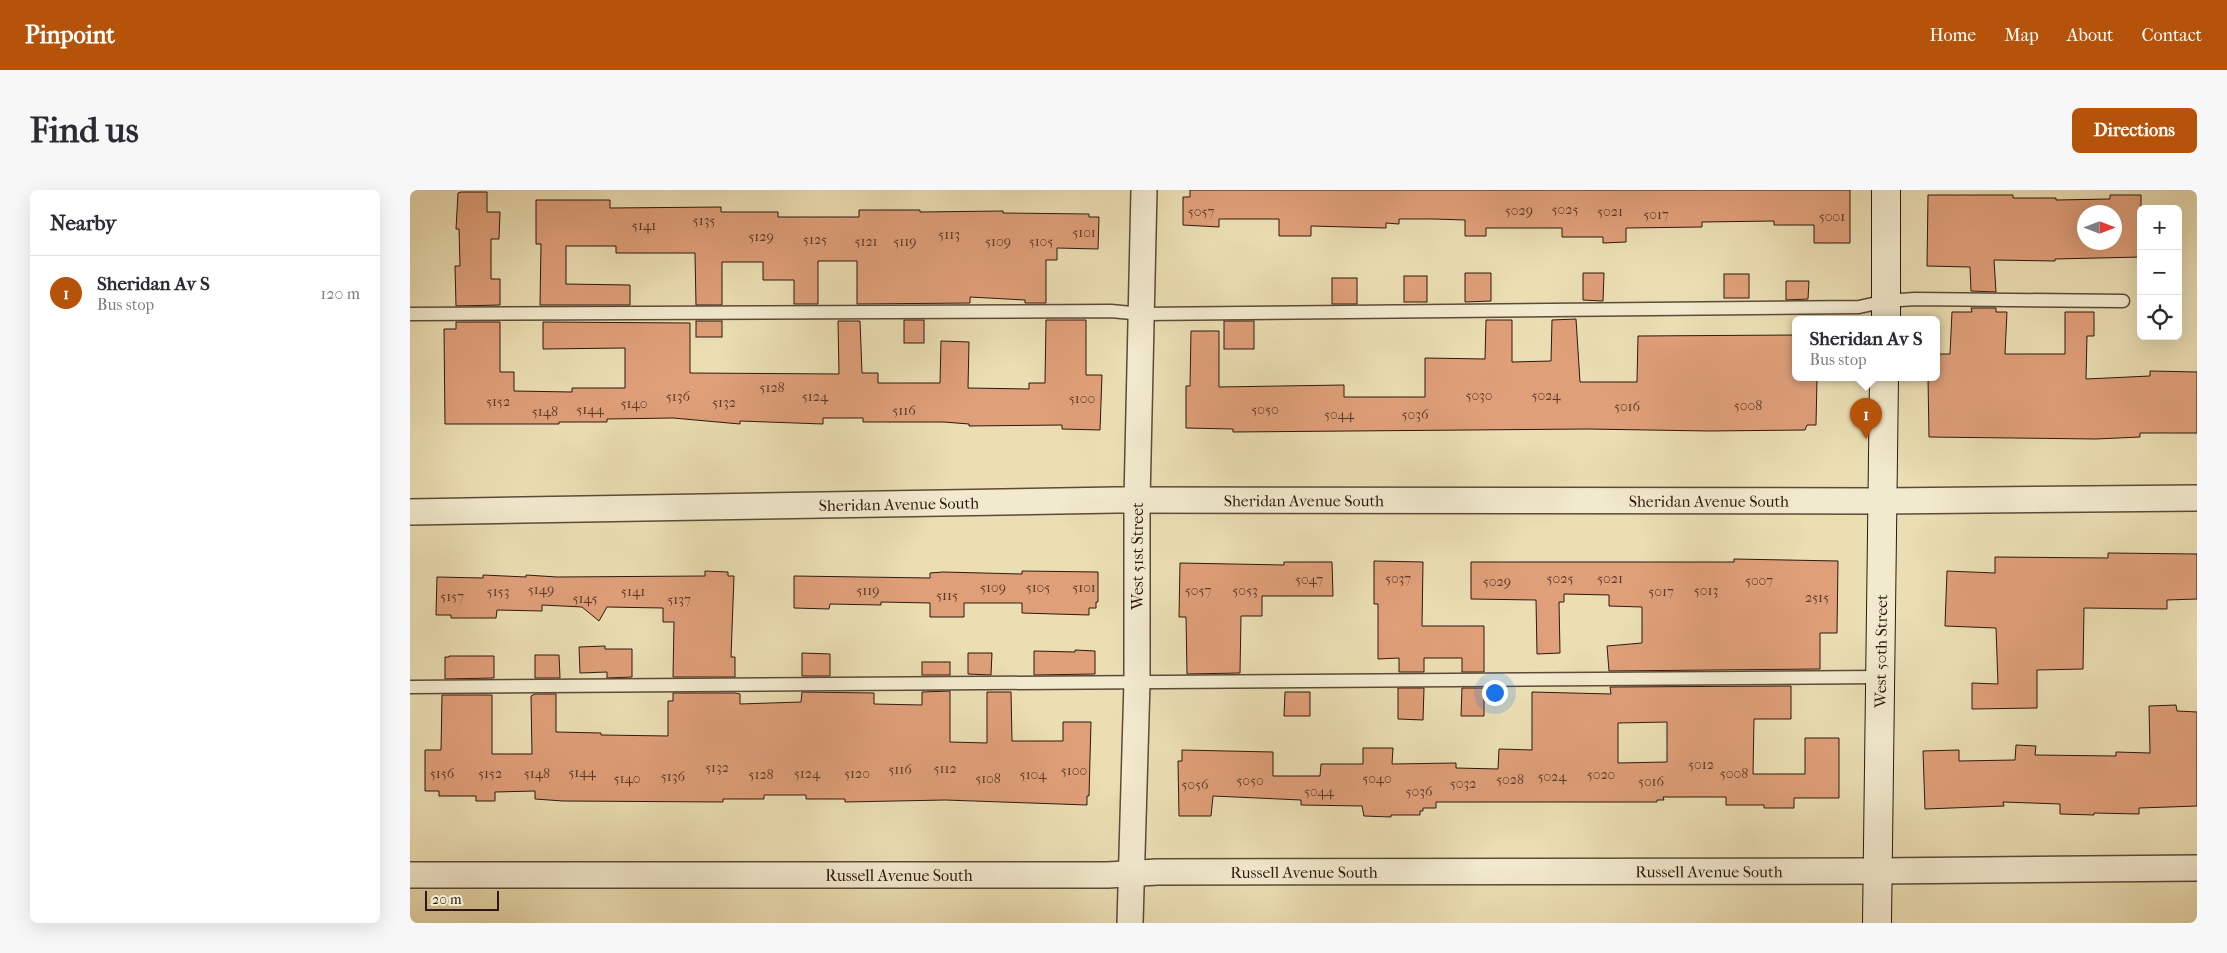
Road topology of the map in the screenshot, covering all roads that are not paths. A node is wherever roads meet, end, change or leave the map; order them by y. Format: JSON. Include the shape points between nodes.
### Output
{"nodes":[{"id":1,"x":1144,"y":190,"type":"edge"},
{"id":2,"x":1886,"y":190,"type":"edge"},
{"id":3,"x":2123,"y":301,"type":"dead end"},
{"id":4,"x":1886,"y":311,"type":"edge"},
{"id":5,"x":410,"y":314,"type":"edge"},
{"id":6,"x":1142,"y":314,"type":"junction"},
{"id":7,"x":1884,"y":381,"type":"edge"},
{"id":8,"x":2197,"y":498,"type":"edge"},
{"id":9,"x":1136,"y":500,"type":"junction"},
{"id":10,"x":1881,"y":501,"type":"junction"},
{"id":11,"x":410,"y":512,"type":"edge"},
{"id":12,"x":1880,"y":677,"type":"junction"},
{"id":13,"x":1136,"y":682,"type":"junction"},
{"id":14,"x":410,"y":687,"type":"edge"},
{"id":15,"x":2197,"y":868,"type":"edge"},
{"id":16,"x":1878,"y":871,"type":"junction"},
{"id":17,"x":1130,"y":874,"type":"junction"},
{"id":18,"x":410,"y":875,"type":"edge"},
{"id":19,"x":1130,"y":923,"type":"edge"},
{"id":20,"x":1877,"y":923,"type":"edge"}],
"edges":[{"from":1,"to":6,"type":"street","name":"West 51st Street"},
{"from":2,"to":4,"type":"main road"},
{"from":3,"to":4,"type":"lane","via":[[1916,299]]},
{"from":4,"to":6,"type":"lane","via":[[1859,307]]},
{"from":5,"to":6,"type":"lane","via":[[1111,311]]},
{"from":6,"to":9,"type":"street","name":"West 51st Street"},
{"from":7,"to":10,"type":"main road","name":"West 50th Street"},
{"from":8,"to":10,"type":"street","name":"Sheridan Avenue South"},
{"from":9,"to":10,"type":"street","name":"Sheridan Avenue South"},
{"from":9,"to":11,"type":"street","name":"Sheridan Avenue South"},
{"from":9,"to":13,"type":"street","name":"West 51st Street"},
{"from":10,"to":12,"type":"main road","name":"West 50th Street"},
{"from":12,"to":13,"type":"lane"},
{"from":12,"to":16,"type":"main road","name":"West 50th Street"},
{"from":13,"to":14,"type":"lane"},
{"from":13,"to":17,"type":"street","name":"West 51st Street"},
{"from":15,"to":16,"type":"street","name":"Russell Avenue South"},
{"from":16,"to":17,"type":"street","name":"Russell Avenue South"},
{"from":16,"to":20,"type":"main road","name":"West 50th Street"},
{"from":17,"to":18,"type":"street","name":"Russell Avenue South"},
{"from":17,"to":19,"type":"street","name":"West 51st Street"}]}
